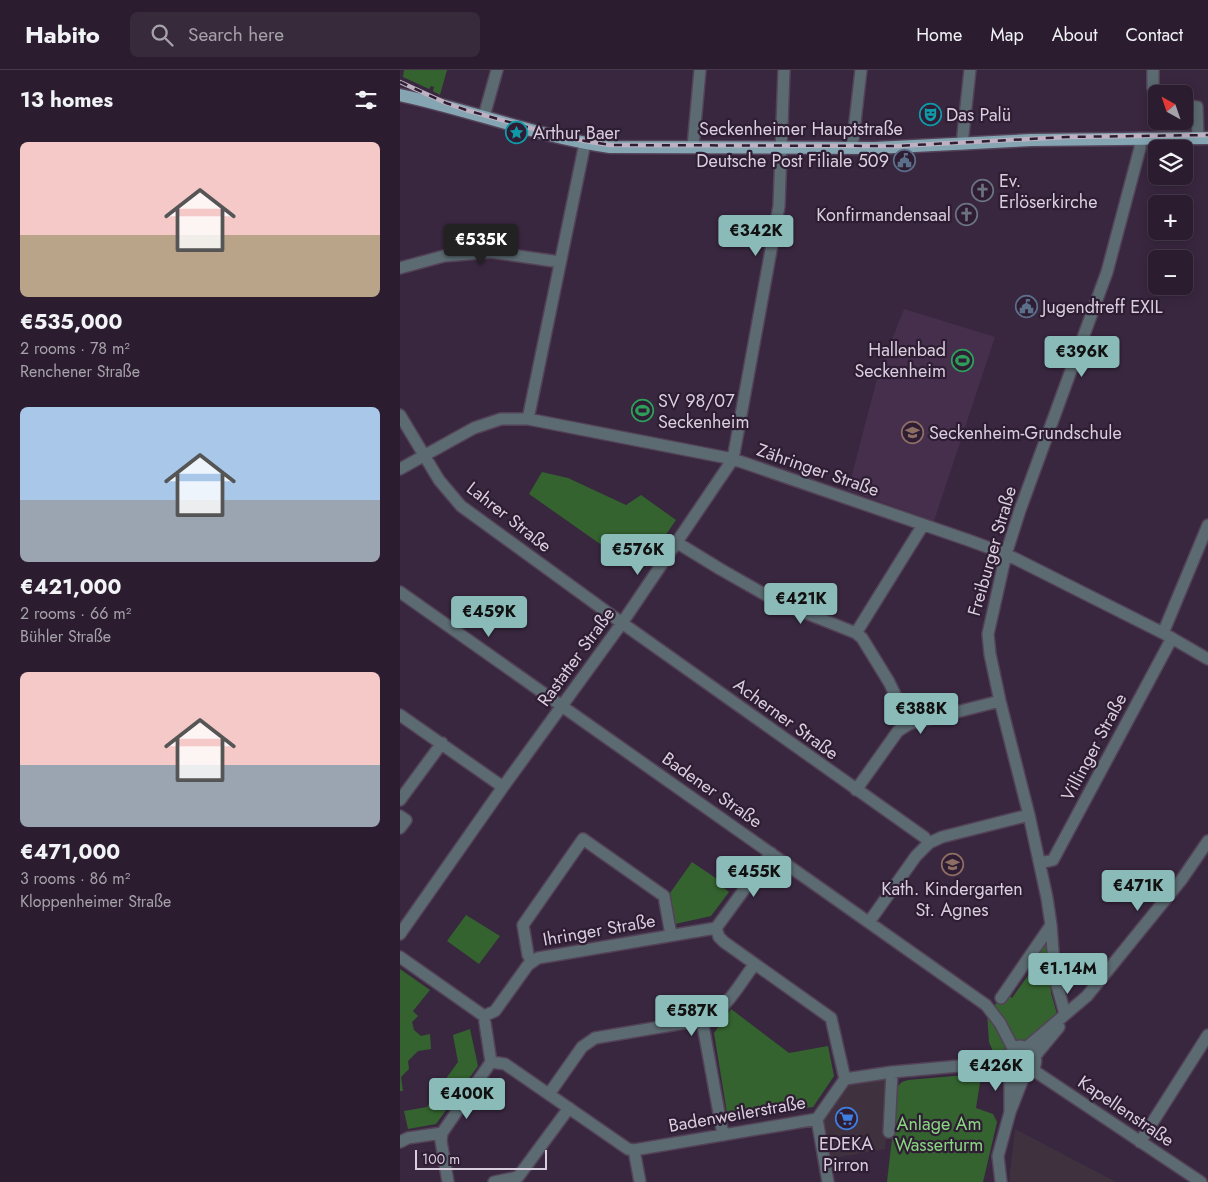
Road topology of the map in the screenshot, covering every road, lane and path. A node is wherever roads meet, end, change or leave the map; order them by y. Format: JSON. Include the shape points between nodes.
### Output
{"nodes":[{"id":1,"x":496,"y":70,"type":"edge"},
{"id":2,"x":700,"y":70,"type":"edge"},
{"id":3,"x":784,"y":70,"type":"edge"},
{"id":4,"x":861,"y":70,"type":"edge"},
{"id":5,"x":970,"y":70,"type":"edge"},
{"id":6,"x":1153,"y":70,"type":"edge"},
{"id":7,"x":1152,"y":85,"type":"edge"},
{"id":8,"x":400,"y":95,"type":"edge"},
{"id":9,"x":1193,"y":106,"type":"edge"},
{"id":10,"x":484,"y":116,"type":"junction"},
{"id":11,"x":1140,"y":138,"type":"junction"},
{"id":12,"x":1203,"y":138,"type":"edge"},
{"id":13,"x":585,"y":143,"type":"junction"},
{"id":14,"x":962,"y":144,"type":"junction"},
{"id":15,"x":693,"y":147,"type":"junction"},
{"id":16,"x":781,"y":148,"type":"junction"},
{"id":17,"x":852,"y":148,"type":"junction"},
{"id":18,"x":560,"y":262,"type":"junction"},
{"id":19,"x":400,"y":268,"type":"edge"},
{"id":20,"x":400,"y":415,"type":"edge"},
{"id":21,"x":528,"y":419,"type":"junction"},
{"id":22,"x":423,"y":456,"type":"junction"},
{"id":23,"x":734,"y":459,"type":"junction"},
{"id":24,"x":400,"y":469,"type":"edge"},
{"id":25,"x":923,"y":525,"type":"junction"},
{"id":26,"x":1208,"y":525,"type":"edge"},
{"id":27,"x":676,"y":542,"type":"junction"},
{"id":28,"x":1006,"y":554,"type":"junction"},
{"id":29,"x":400,"y":592,"type":"edge"},
{"id":30,"x":622,"y":623,"type":"junction"},
{"id":31,"x":856,"y":633,"type":"junction"},
{"id":32,"x":1168,"y":636,"type":"junction"},
{"id":33,"x":1208,"y":659,"type":"edge"},
{"id":34,"x":1000,"y":701,"type":"junction"},
{"id":35,"x":562,"y":706,"type":"junction"},
{"id":36,"x":400,"y":715,"type":"edge"},
{"id":37,"x":910,"y":724,"type":"junction"},
{"id":38,"x":442,"y":743,"type":"junction"},
{"id":39,"x":503,"y":786,"type":"junction"},
{"id":40,"x":856,"y":790,"type":"junction"},
{"id":41,"x":400,"y":800,"type":"edge"},
{"id":42,"x":400,"y":816,"type":"edge"},
{"id":43,"x":1029,"y":816,"type":"junction"},
{"id":44,"x":400,"y":828,"type":"edge"},
{"id":45,"x":1208,"y":841,"type":"edge"},
{"id":46,"x":929,"y":843,"type":"junction"},
{"id":47,"x":771,"y":853,"type":"junction"},
{"id":48,"x":1040,"y":863,"type":"junction"},
{"id":49,"x":869,"y":922,"type":"junction"},
{"id":50,"x":1051,"y":925,"type":"junction"},
{"id":51,"x":716,"y":928,"type":"junction"},
{"id":52,"x":511,"y":929,"type":"dead end"},
{"id":53,"x":524,"y":931,"type":"junction"},
{"id":54,"x":400,"y":934,"type":"edge"},
{"id":55,"x":671,"y":935,"type":"junction"},
{"id":56,"x":400,"y":957,"type":"edge"},
{"id":57,"x":532,"y":961,"type":"junction"},
{"id":58,"x":754,"y":965,"type":"junction"},
{"id":59,"x":1001,"y":998,"type":"dead end"},
{"id":60,"x":1065,"y":1014,"type":"junction"},
{"id":61,"x":484,"y":1016,"type":"junction"},
{"id":62,"x":702,"y":1020,"type":"junction"},
{"id":63,"x":1208,"y":1035,"type":"edge"},
{"id":64,"x":1026,"y":1047,"type":"junction"},
{"id":65,"x":1013,"y":1048,"type":"junction"},
{"id":66,"x":1035,"y":1056,"type":"junction"},
{"id":67,"x":491,"y":1062,"type":"junction"},
{"id":68,"x":1008,"y":1067,"type":"junction"},
{"id":69,"x":892,"y":1072,"type":"junction"},
{"id":70,"x":1028,"y":1073,"type":"junction"},
{"id":71,"x":845,"y":1080,"type":"junction"},
{"id":72,"x":549,"y":1094,"type":"junction"},
{"id":73,"x":570,"y":1108,"type":"junction"},
{"id":74,"x":1010,"y":1112,"type":"junction"},
{"id":75,"x":817,"y":1119,"type":"junction"},
{"id":76,"x":888,"y":1132,"type":"dead end"},
{"id":77,"x":442,"y":1134,"type":"junction"},
{"id":78,"x":723,"y":1135,"type":"junction"},
{"id":79,"x":400,"y":1142,"type":"edge"},
{"id":80,"x":1140,"y":1142,"type":"junction"},
{"id":81,"x":634,"y":1150,"type":"junction"},
{"id":82,"x":448,"y":1182,"type":"edge"},
{"id":83,"x":494,"y":1182,"type":"edge"},
{"id":84,"x":640,"y":1182,"type":"edge"},
{"id":85,"x":828,"y":1182,"type":"edge"},
{"id":86,"x":1001,"y":1182,"type":"edge"},
{"id":87,"x":1200,"y":1182,"type":"edge"}],
"edges":[{"from":1,"to":10,"type":"street"},
{"from":2,"to":15,"type":"street"},
{"from":3,"to":16,"type":"street","name":"Rastatter Straße"},
{"from":4,"to":17,"type":"street"},
{"from":5,"to":14,"type":"street"},
{"from":6,"to":7,"type":"street"},
{"from":8,"to":10,"type":"main road","name":"Seckenheimer Hauptstraße"},
{"from":9,"to":12,"type":"street","via":[[1197,107]]},
{"from":10,"to":13,"type":"main road","name":"Seckenheimer Hauptstraße"},
{"from":11,"to":12,"type":"main road","name":"Seckenheimer Hauptstraße"},
{"from":11,"to":14,"type":"main road","name":"Seckenheimer Hauptstraße"},
{"from":11,"to":28,"type":"street","name":"Freiburger Straße","via":[[1107,272]]},
{"from":13,"to":15,"type":"main road","name":"Seckenheimer Hauptstraße","via":[[610,147]]},
{"from":13,"to":18,"type":"street"},
{"from":14,"to":17,"type":"main road","name":"Seckenheimer Hauptstraße"},
{"from":15,"to":16,"type":"main road","name":"Seckenheimer Hauptstraße"},
{"from":16,"to":17,"type":"main road","name":"Seckenheimer Hauptstraße"},
{"from":16,"to":23,"type":"street","name":"Rastatter Straße","via":[[779,206]]},
{"from":18,"to":19,"type":"street","via":[[491,252],[444,256]]},
{"from":18,"to":21,"type":"street"},
{"from":20,"to":22,"type":"street","name":"Lahrer Straße"},
{"from":21,"to":22,"type":"street","name":"Zähringer Straße","via":[[501,419],[483,425]]},
{"from":21,"to":23,"type":"street","name":"Zähringer Straße"},
{"from":22,"to":24,"type":"street","name":"Zähringer Straße"},
{"from":22,"to":30,"type":"street","name":"Lahrer Straße","via":[[461,506]]},
{"from":23,"to":25,"type":"street","name":"Zähringer Straße"},
{"from":23,"to":27,"type":"street","name":"Rastatter Straße"},
{"from":25,"to":28,"type":"street","name":"Zähringer Straße"},
{"from":25,"to":31,"type":"street"},
{"from":26,"to":32,"type":"street","name":"Villinger Straße"},
{"from":27,"to":30,"type":"street","name":"Rastatter Straße"},
{"from":27,"to":31,"type":"street","via":[[778,602]]},
{"from":28,"to":32,"type":"street","name":"Zähringer Straße"},
{"from":28,"to":34,"type":"street","name":"Freiburger Straße","via":[[988,634]]},
{"from":29,"to":35,"type":"street","name":"Badener Straße"},
{"from":30,"to":35,"type":"street","name":"Rastatter Straße"},
{"from":30,"to":40,"type":"street","name":"Acherner Straße"},
{"from":31,"to":37,"type":"street","via":[[889,682]]},
{"from":32,"to":33,"type":"street","name":"Zähringer Straße"},
{"from":32,"to":48,"type":"street","name":"Villinger Straße","via":[[1053,860]]},
{"from":34,"to":37,"type":"street"},
{"from":34,"to":43,"type":"street","name":"Freiburger Straße"},
{"from":35,"to":39,"type":"street","name":"Rastatter Straße"},
{"from":35,"to":47,"type":"street","name":"Badener Straße"},
{"from":36,"to":38,"type":"street"},
{"from":37,"to":40,"type":"street","via":[[898,731]]},
{"from":38,"to":39,"type":"street"},
{"from":38,"to":41,"type":"street"},
{"from":39,"to":54,"type":"street","name":"Rastatter Straße"},
{"from":40,"to":46,"type":"street","name":"Acherner Straße"},
{"from":42,"to":44,"type":"street","via":[[406,820]]},
{"from":43,"to":46,"type":"street"},
{"from":43,"to":48,"type":"street","name":"Freiburger Straße"},
{"from":45,"to":60,"type":"street","via":[[1087,996]]},
{"from":46,"to":49,"type":"street"},
{"from":47,"to":49,"type":"street","name":"Badener Straße"},
{"from":47,"to":51,"type":"street"},
{"from":48,"to":50,"type":"street","name":"Freiburger Straße"},
{"from":49,"to":65,"type":"street","name":"Badener Straße","via":[[986,1005]]},
{"from":50,"to":59,"type":"street"},
{"from":50,"to":60,"type":"street","name":"Freiburger Straße","via":[[1055,978]]},
{"from":51,"to":55,"type":"street","name":"Ihringer Straße"},
{"from":51,"to":58,"type":"street","via":[[724,942]]},
{"from":52,"to":53,"type":"street"},
{"from":53,"to":55,"type":"street","via":[[523,925],[584,839],[664,896]]},
{"from":53,"to":57,"type":"street"},
{"from":55,"to":57,"type":"street","name":"Ihringer Straße"},
{"from":56,"to":61,"type":"street"},
{"from":57,"to":61,"type":"street","name":"Ihringer Straße","via":[[495,1011]]},
{"from":58,"to":62,"type":"street","via":[[719,1012]]},
{"from":58,"to":71,"type":"street","via":[[831,1018]]},
{"from":60,"to":64,"type":"street"},
{"from":60,"to":66,"type":"street","via":[[1062,1023]]},
{"from":61,"to":67,"type":"street"},
{"from":62,"to":72,"type":"street","via":[[595,1038],[582,1047]]},
{"from":62,"to":78,"type":"street"},
{"from":63,"to":80,"type":"street"},
{"from":64,"to":65,"type":"street"},
{"from":64,"to":66,"type":"street"},
{"from":65,"to":68,"type":"street","via":[[1007,1054]]},
{"from":66,"to":70,"type":"street","via":[[1035,1066]]},
{"from":67,"to":72,"type":"street","via":[[505,1064]]},
{"from":67,"to":77,"type":"street"},
{"from":68,"to":69,"type":"street"},
{"from":68,"to":70,"type":"street","via":[[1019,1076]]},
{"from":68,"to":74,"type":"street"},
{"from":69,"to":71,"type":"street"},
{"from":69,"to":76,"type":"street"},
{"from":70,"to":74,"type":"street"},
{"from":70,"to":80,"type":"street","name":"Kapellenstraße"},
{"from":71,"to":75,"type":"street","name":"Badenweilerstraße"},
{"from":72,"to":73,"type":"street"},
{"from":73,"to":81,"type":"street"},
{"from":73,"to":83,"type":"street","via":[[518,1177]]},
{"from":74,"to":86,"type":"street","via":[[998,1156]]},
{"from":75,"to":78,"type":"street","name":"Badenweilerstraße"},
{"from":75,"to":85,"type":"street"},
{"from":77,"to":79,"type":"street"},
{"from":77,"to":82,"type":"street"},
{"from":78,"to":81,"type":"street","name":"Badenweilerstraße"},
{"from":80,"to":87,"type":"street","name":"Kapellenstraße"},
{"from":81,"to":84,"type":"street"}]}
